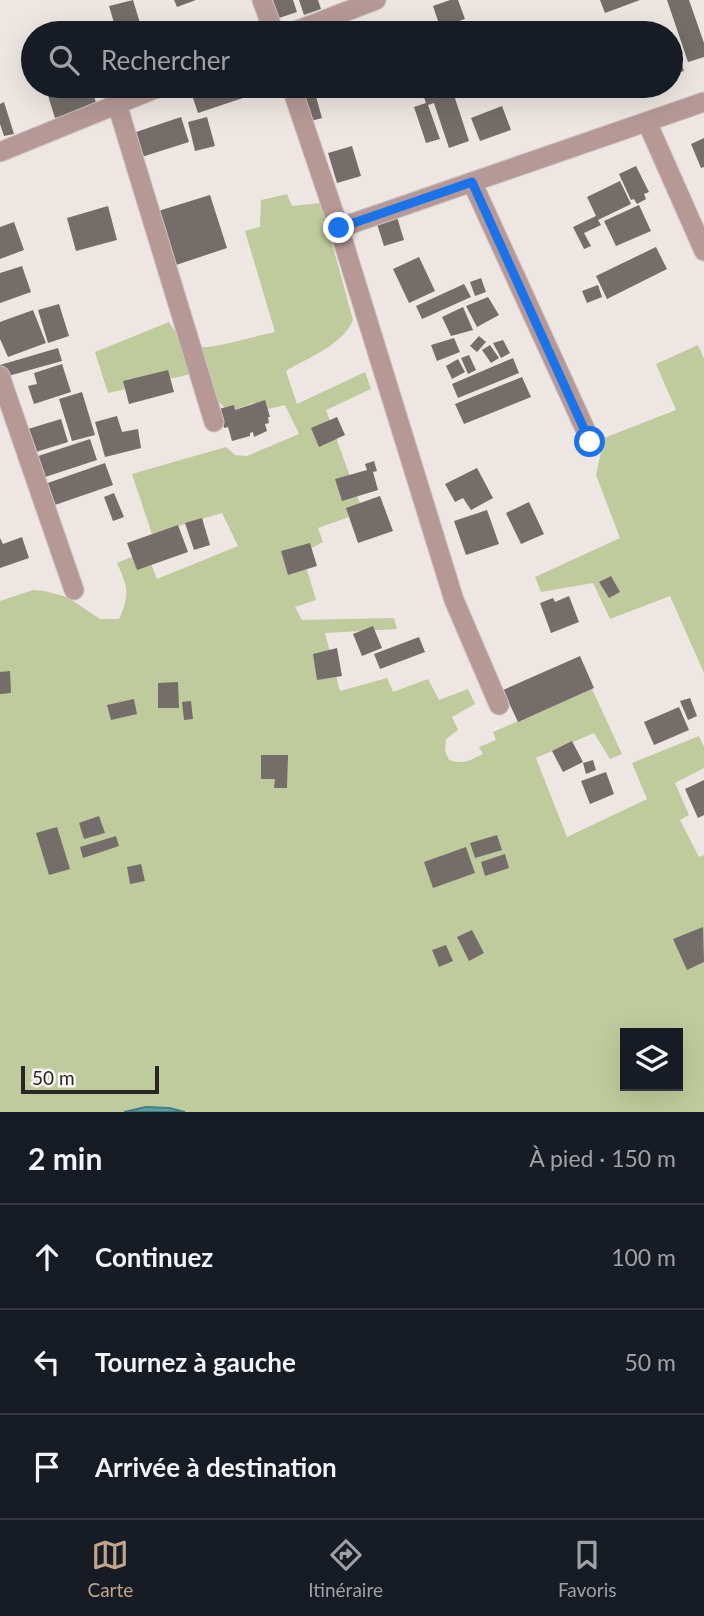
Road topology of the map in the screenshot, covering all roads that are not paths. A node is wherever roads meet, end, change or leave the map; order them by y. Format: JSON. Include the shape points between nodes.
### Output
{"nodes":[{"id":1,"x":262,"y":0,"type":"edge"},
{"id":2,"x":376,"y":0,"type":"edge"},
{"id":3,"x":270,"y":21,"type":"edge"},
{"id":4,"x":321,"y":21,"type":"edge"},
{"id":5,"x":132,"y":98,"type":"edge"},
{"id":6,"x":295,"y":98,"type":"edge"},
{"id":7,"x":704,"y":102,"type":"edge"},
{"id":8,"x":117,"y":104,"type":"junction"},
{"id":9,"x":647,"y":122,"type":"junction"},
{"id":10,"x":0,"y":152,"type":"edge"},
{"id":11,"x":472,"y":182,"type":"junction"},
{"id":12,"x":339,"y":228,"type":"junction"},
{"id":13,"x":704,"y":251,"type":"edge"},
{"id":14,"x":0,"y":376,"type":"edge"},
{"id":15,"x":214,"y":422,"type":"dead end"},
{"id":16,"x":590,"y":442,"type":"dead end"},
{"id":17,"x":75,"y":590,"type":"dead end"},
{"id":18,"x":499,"y":705,"type":"dead end"}],
"edges":[{"from":1,"to":3,"type":"street"},
{"from":2,"to":4,"type":"street"},
{"from":5,"to":8,"type":"street"},
{"from":6,"to":12,"type":"street"},
{"from":7,"to":9,"type":"street"},
{"from":8,"to":10,"type":"street"},
{"from":8,"to":15,"type":"street"},
{"from":9,"to":11,"type":"street"},
{"from":9,"to":13,"type":"street"},
{"from":11,"to":12,"type":"street"},
{"from":11,"to":16,"type":"street"},
{"from":12,"to":18,"type":"street","via":[[454,600]]},
{"from":14,"to":17,"type":"street"}]}
